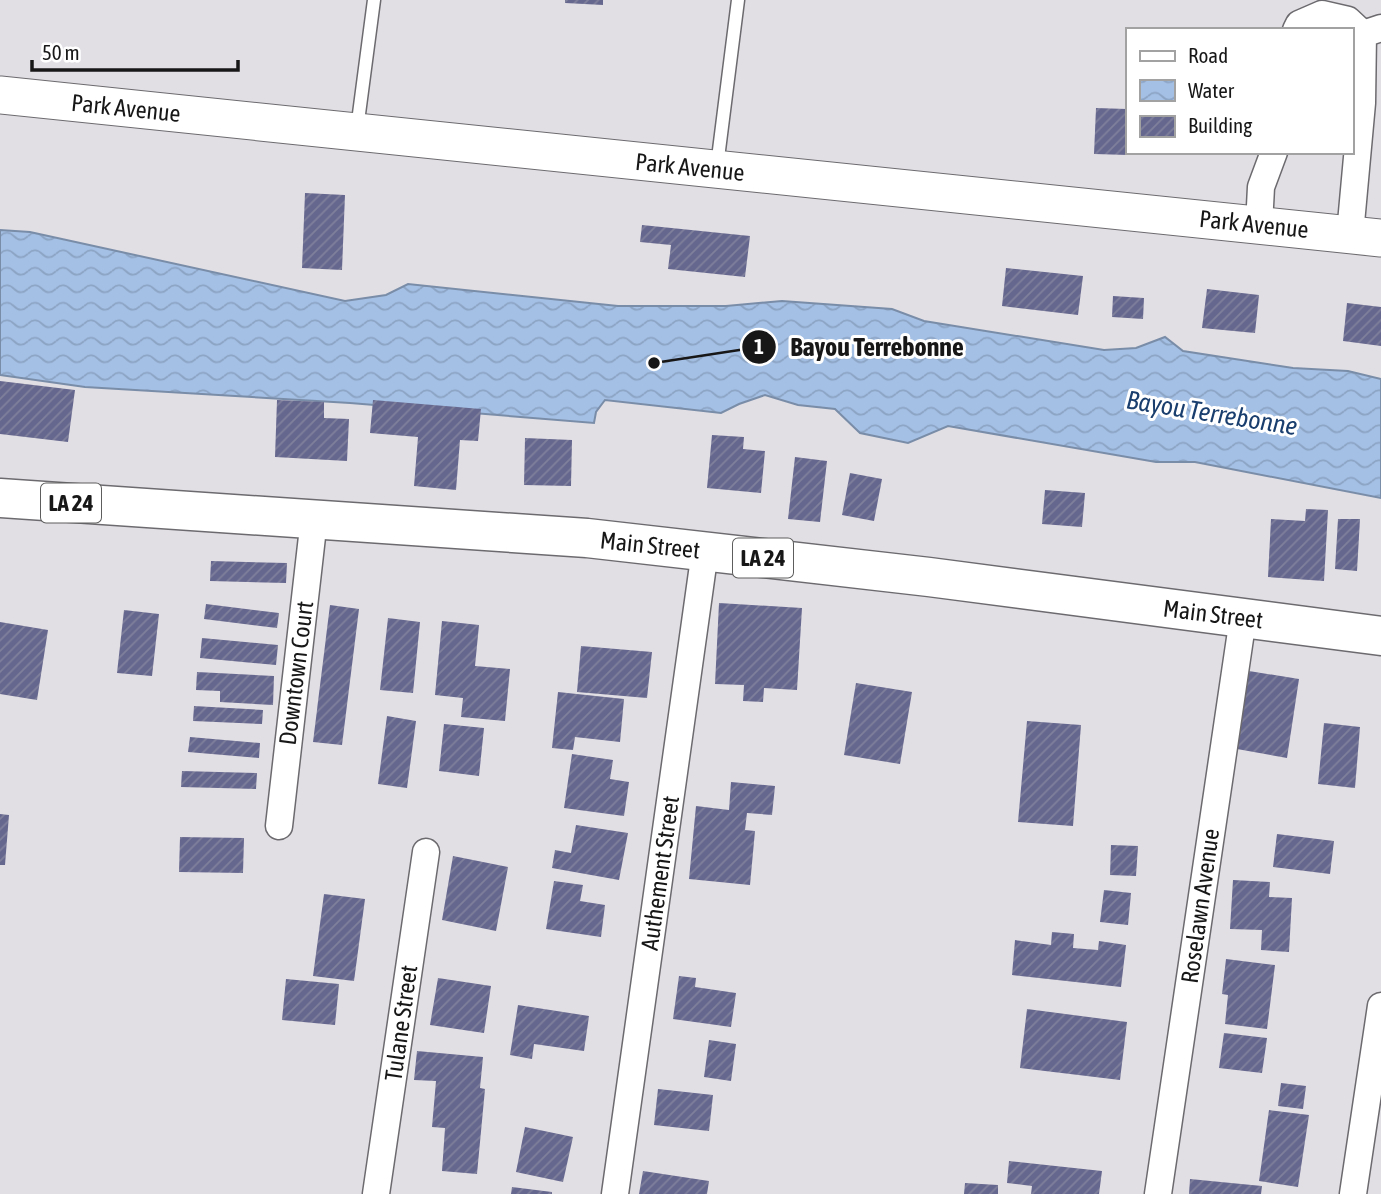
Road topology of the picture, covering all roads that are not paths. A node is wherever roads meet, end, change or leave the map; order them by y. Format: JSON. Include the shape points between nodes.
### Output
{"nodes":[{"id":1,"x":374,"y":0,"type":"edge"},
{"id":2,"x":738,"y":0,"type":"edge"},
{"id":3,"x":1297,"y":28,"type":"edge"},
{"id":4,"x":1372,"y":31,"type":"edge"},
{"id":5,"x":0,"y":95,"type":"edge"},
{"id":6,"x":357,"y":133,"type":"junction"},
{"id":7,"x":1272,"y":154,"type":"edge"},
{"id":8,"x":716,"y":170,"type":"junction"},
{"id":9,"x":1259,"y":225,"type":"junction"},
{"id":10,"x":1366,"y":236,"type":"edge"},
{"id":11,"x":0,"y":498,"type":"edge"},
{"id":12,"x":314,"y":519,"type":"junction"},
{"id":13,"x":705,"y":551,"type":"junction"},
{"id":14,"x":1243,"y":618,"type":"junction"},
{"id":15,"x":1381,"y":636,"type":"edge"},
{"id":16,"x":278,"y":826,"type":"dead end"},
{"id":17,"x":426,"y":852,"type":"dead end"},
{"id":18,"x":1381,"y":1006,"type":"edge"},
{"id":19,"x":1370,"y":1160,"type":"edge"},
{"id":20,"x":376,"y":1194,"type":"edge"},
{"id":21,"x":615,"y":1194,"type":"edge"},
{"id":22,"x":1158,"y":1194,"type":"edge"},
{"id":23,"x":1353,"y":1194,"type":"edge"}],
"edges":[{"from":1,"to":6,"type":"lane"},
{"from":2,"to":8,"type":"lane"},
{"from":3,"to":4,"type":"street","via":[[1322,14]]},
{"from":4,"to":10,"type":"street","via":[[1362,103]]},
{"from":5,"to":6,"type":"main road","name":"Park Avenue"},
{"from":6,"to":8,"type":"main road","name":"Park Avenue"},
{"from":7,"to":9,"type":"street","via":[[1261,187]]},
{"from":8,"to":9,"type":"main road","name":"Park Avenue"},
{"from":9,"to":10,"type":"main road","name":"Park Avenue"},
{"from":11,"to":12,"type":"main road","name":"Main Street","number":"LA 24"},
{"from":12,"to":13,"type":"main road","name":"Main Street","number":"LA 24"},
{"from":12,"to":16,"type":"street","name":"Downtown Court"},
{"from":13,"to":14,"type":"main road","name":"Main Street","number":"LA 24"},
{"from":13,"to":21,"type":"street","name":"Authement Street"},
{"from":14,"to":15,"type":"main road","name":"Main Street","number":"LA 24"},
{"from":14,"to":22,"type":"street","name":"Roselawn Avenue"},
{"from":17,"to":20,"type":"street","name":"Tulane Street"},
{"from":18,"to":19,"type":"street"},
{"from":19,"to":23,"type":"street"}]}
